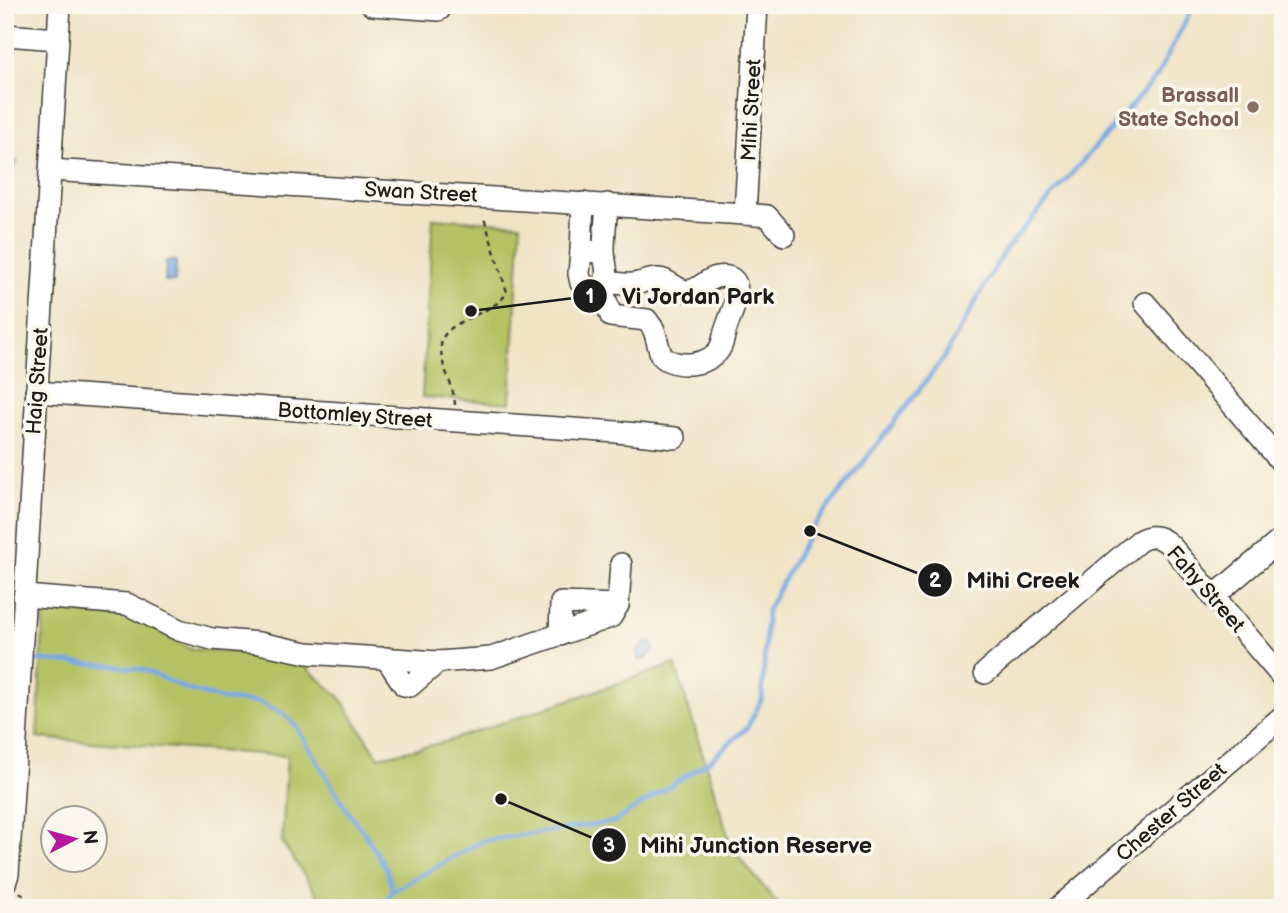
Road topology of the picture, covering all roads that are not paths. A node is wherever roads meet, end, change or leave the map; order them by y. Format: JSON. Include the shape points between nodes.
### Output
{"nodes":[{"id":1,"x":60,"y":5,"type":"edge"},
{"id":2,"x":757,"y":5,"type":"edge"},
{"id":3,"x":386,"y":6,"type":"edge"},
{"id":4,"x":439,"y":9,"type":"dead end"},
{"id":5,"x":5,"y":36,"type":"edge"},
{"id":6,"x":58,"y":40,"type":"junction"},
{"id":7,"x":50,"y":170,"type":"junction"},
{"id":8,"x":583,"y":203,"type":"junction"},
{"id":9,"x":607,"y":204,"type":"junction"},
{"id":10,"x":745,"y":214,"type":"junction"},
{"id":11,"x":784,"y":235,"type":"dead end"},
{"id":12,"x":581,"y":251,"type":"junction"},
{"id":13,"x":604,"y":252,"type":"junction"},
{"id":14,"x":604,"y":285,"type":"junction"},
{"id":15,"x":1145,"y":303,"type":"dead end"},
{"id":16,"x":36,"y":393,"type":"junction"},
{"id":17,"x":675,"y":438,"type":"dead end"},
{"id":18,"x":1283,"y":464,"type":"edge"},
{"id":19,"x":1283,"y":538,"type":"edge"},
{"id":20,"x":621,"y":564,"type":"dead end"},
{"id":21,"x":24,"y":596,"type":"junction"},
{"id":22,"x":1213,"y":597,"type":"junction"},
{"id":23,"x":618,"y":606,"type":"junction"},
{"id":24,"x":560,"y":635,"type":"junction"},
{"id":25,"x":985,"y":673,"type":"dead end"},
{"id":26,"x":1283,"y":678,"type":"edge"},
{"id":27,"x":1283,"y":716,"type":"edge"},
{"id":28,"x":11,"y":886,"type":"edge"},
{"id":29,"x":1058,"y":908,"type":"edge"}],
"edges":[{"from":1,"to":6,"type":"street","name":"Haig Street"},
{"from":2,"to":10,"type":"street","name":"Mihi Street"},
{"from":3,"to":4,"type":"street"},
{"from":5,"to":6,"type":"street"},
{"from":6,"to":7,"type":"street","name":"Haig Street"},
{"from":7,"to":8,"type":"street","name":"Swan Street"},
{"from":7,"to":16,"type":"street","name":"Haig Street"},
{"from":8,"to":9,"type":"street","name":"Swan Street"},
{"from":8,"to":12,"type":"street"},
{"from":9,"to":10,"type":"street","name":"Swan Street"},
{"from":9,"to":13,"type":"street"},
{"from":10,"to":11,"type":"street","name":"Swan Street","via":[[767,216]]},
{"from":12,"to":13,"type":"street"},
{"from":12,"to":14,"type":"street","via":[[581,283],[590,288]]},
{"from":13,"to":14,"type":"street"},
{"from":14,"to":14,"type":"street","via":[[661,279],[690,291],[724,277],[732,280],[738,296],[716,356],[671,363],[661,355],[647,320],[611,316]]},
{"from":15,"to":18,"type":"street"},
{"from":16,"to":17,"type":"street","name":"Bottomley Street"},
{"from":16,"to":21,"type":"street","name":"Haig Street"},
{"from":19,"to":22,"type":"street"},
{"from":20,"to":23,"type":"street"},
{"from":21,"to":24,"type":"street","via":[[127,604],[201,637],[386,659],[491,658]]},
{"from":21,"to":28,"type":"street","name":"Haig Street","via":[[8,874]]},
{"from":22,"to":25,"type":"street","name":"Fahy Street","via":[[1171,546],[1154,536],[1139,541]]},
{"from":22,"to":26,"type":"street","name":"Fahy Street"},
{"from":23,"to":24,"type":"street","via":[[611,617]]},
{"from":23,"to":24,"type":"street","via":[[561,603]]},
{"from":27,"to":29,"type":"street","name":"Chester Street"}]}
